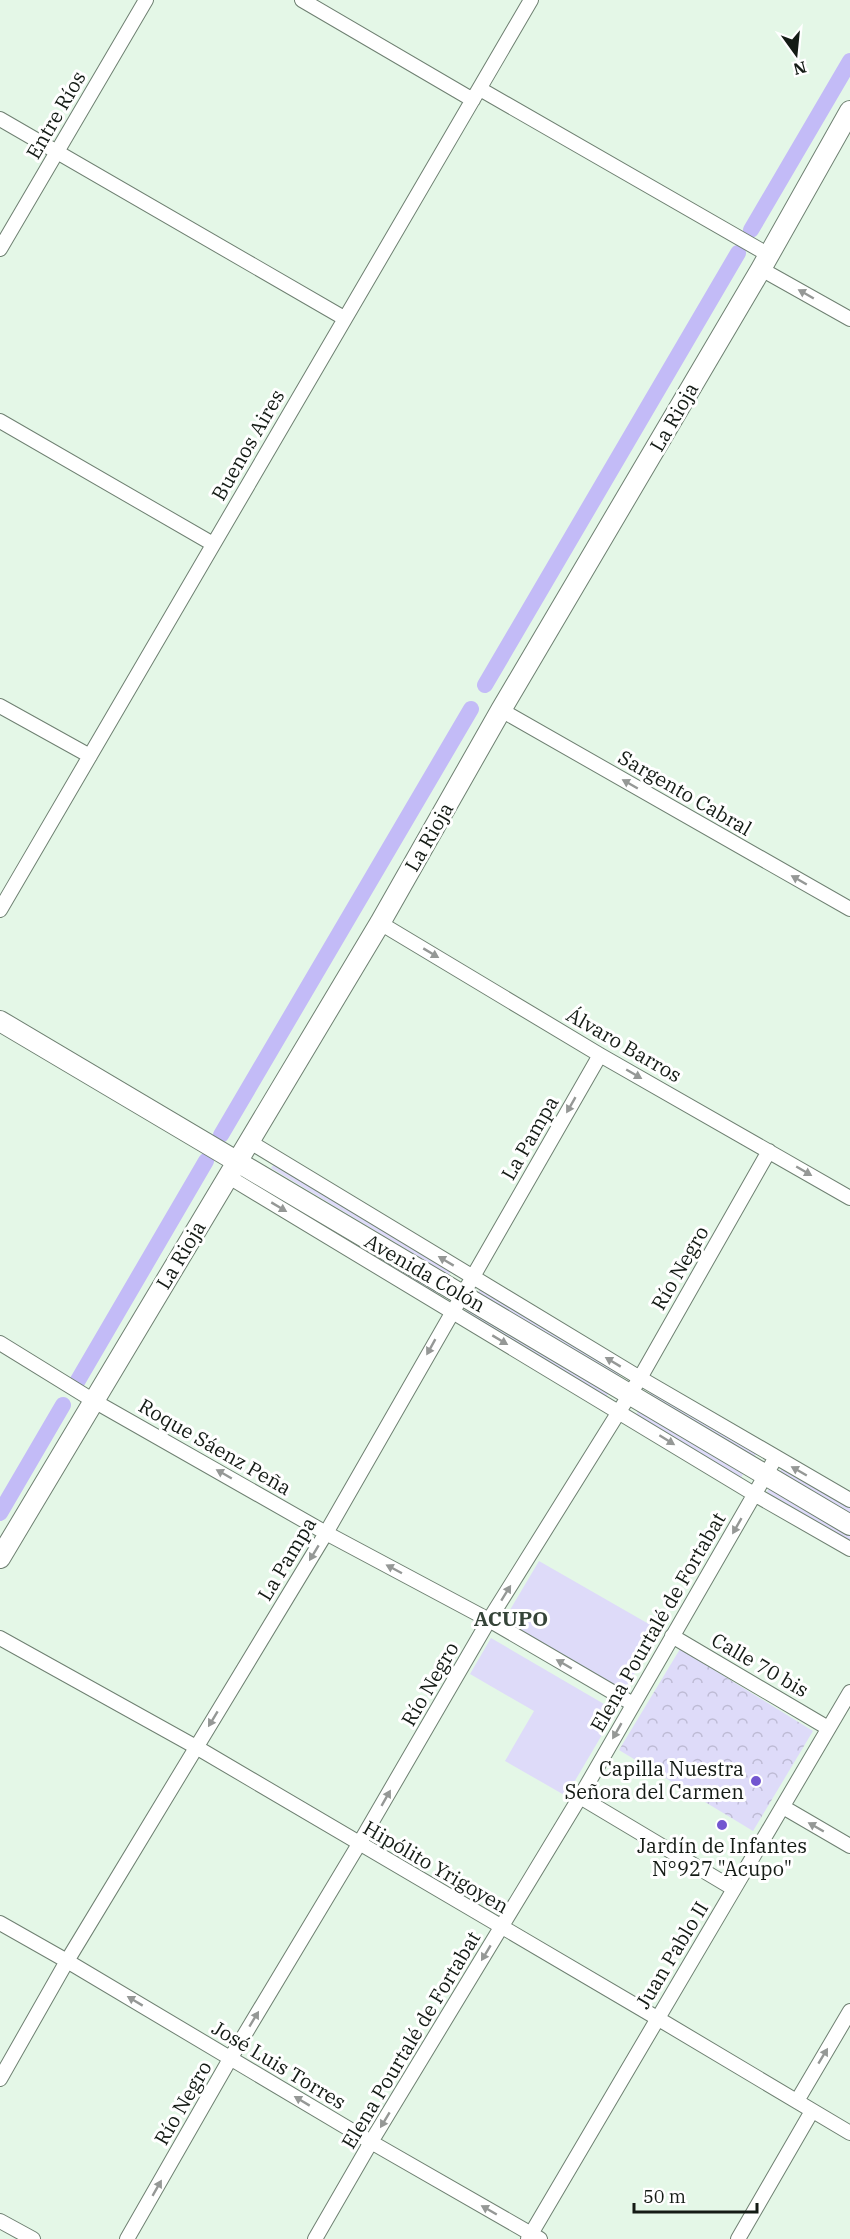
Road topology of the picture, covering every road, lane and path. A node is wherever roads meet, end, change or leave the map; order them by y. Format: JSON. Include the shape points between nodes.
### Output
{"nodes":[{"id":1,"x":146,"y":0,"type":"edge"},
{"id":2,"x":302,"y":0,"type":"edge"},
{"id":3,"x":531,"y":0,"type":"edge"},
{"id":4,"x":476,"y":94,"type":"junction"},
{"id":5,"x":850,"y":111,"type":"edge"},
{"id":6,"x":0,"y":119,"type":"edge"},
{"id":7,"x":56,"y":153,"type":"junction"},
{"id":8,"x":0,"y":249,"type":"edge"},
{"id":9,"x":765,"y":262,"type":"junction"},
{"id":10,"x":344,"y":318,"type":"junction"},
{"id":11,"x":850,"y":320,"type":"edge"},
{"id":12,"x":0,"y":421,"type":"edge"},
{"id":13,"x":213,"y":544,"type":"junction"},
{"id":14,"x":0,"y":706,"type":"edge"},
{"id":15,"x":501,"y":710,"type":"junction"},
{"id":16,"x":90,"y":756,"type":"junction"},
{"id":17,"x":850,"y":909,"type":"edge"},
{"id":18,"x":0,"y":910,"type":"edge"},
{"id":19,"x":380,"y":923,"type":"junction"},
{"id":20,"x":0,"y":1021,"type":"edge"},
{"id":21,"x":600,"y":1055,"type":"junction"},
{"id":22,"x":250,"y":1142,"type":"junction"},
{"id":23,"x":769,"y":1151,"type":"junction"},
{"id":24,"x":233,"y":1169,"type":"junction"},
{"id":25,"x":850,"y":1198,"type":"edge"},
{"id":26,"x":467,"y":1285,"type":"junction"},
{"id":27,"x":452,"y":1311,"type":"junction"},
{"id":28,"x":0,"y":1343,"type":"edge"},
{"id":29,"x":629,"y":1394,"type":"junction"},
{"id":30,"x":94,"y":1401,"type":"junction"},
{"id":31,"x":776,"y":1457,"type":"junction"},
{"id":32,"x":764,"y":1476,"type":"junction"},
{"id":33,"x":754,"y":1494,"type":"junction"},
{"id":34,"x":850,"y":1500,"type":"edge"},
{"id":35,"x":850,"y":1525,"type":"edge"},
{"id":36,"x":326,"y":1533,"type":"junction"},
{"id":37,"x":850,"y":1549,"type":"edge"},
{"id":38,"x":0,"y":1558,"type":"edge"},
{"id":39,"x":489,"y":1620,"type":"junction"},
{"id":40,"x":672,"y":1636,"type":"junction"},
{"id":41,"x":0,"y":1638,"type":"edge"},
{"id":42,"x":850,"y":1692,"type":"edge"},
{"id":43,"x":633,"y":1704,"type":"junction"},
{"id":44,"x":828,"y":1728,"type":"junction"},
{"id":45,"x":196,"y":1747,"type":"junction"},
{"id":46,"x":580,"y":1797,"type":"junction"},
{"id":47,"x":783,"y":1808,"type":"junction"},
{"id":48,"x":360,"y":1844,"type":"junction"},
{"id":49,"x":850,"y":1846,"type":"edge"},
{"id":50,"x":734,"y":1889,"type":"junction"},
{"id":51,"x":0,"y":1923,"type":"edge"},
{"id":52,"x":502,"y":1928,"type":"junction"},
{"id":53,"x":67,"y":1961,"type":"junction"},
{"id":54,"x":850,"y":2011,"type":"edge"},
{"id":55,"x":657,"y":2018,"type":"junction"},
{"id":56,"x":230,"y":2059,"type":"junction"},
{"id":57,"x":0,"y":2079,"type":"edge"},
{"id":58,"x":796,"y":2101,"type":"junction"},
{"id":59,"x":812,"y":2112,"type":"junction"},
{"id":60,"x":850,"y":2133,"type":"edge"},
{"id":61,"x":371,"y":2142,"type":"junction"},
{"id":62,"x":0,"y":2221,"type":"edge"},
{"id":63,"x":533,"y":2237,"type":"edge"},
{"id":64,"x":33,"y":2239,"type":"edge"},
{"id":65,"x":128,"y":2239,"type":"edge"},
{"id":66,"x":315,"y":2239,"type":"edge"},
{"id":67,"x":738,"y":2239,"type":"edge"}],
"edges":[{"from":1,"to":7,"type":"street","name":"Entre Ríos"},
{"from":2,"to":4,"type":"street"},
{"from":3,"to":4,"type":"street","name":"Buenos Aires"},
{"from":4,"to":9,"type":"street"},
{"from":4,"to":10,"type":"street","name":"Buenos Aires"},
{"from":5,"to":9,"type":"street","name":"La Rioja"},
{"from":6,"to":7,"type":"street"},
{"from":7,"to":8,"type":"street","name":"Entre Ríos"},
{"from":7,"to":10,"type":"street"},
{"from":11,"to":9,"type":"street","one_way":true},
{"from":9,"to":15,"type":"street","name":"La Rioja"},
{"from":10,"to":13,"type":"street","name":"Buenos Aires"},
{"from":12,"to":13,"type":"street"},
{"from":13,"to":16,"type":"street","name":"Buenos Aires"},
{"from":14,"to":16,"type":"street"},
{"from":17,"to":15,"type":"street","name":"Sargento Cabral","one_way":true},
{"from":15,"to":19,"type":"street","name":"La Rioja"},
{"from":16,"to":18,"type":"street","name":"Buenos Aires"},
{"from":19,"to":21,"type":"street","name":"Álvaro Barros","one_way":true},
{"from":19,"to":22,"type":"street","name":"La Rioja"},
{"from":20,"to":24,"type":"street","name":"Avenida Colón"},
{"from":21,"to":23,"type":"street","name":"Álvaro Barros","one_way":true},
{"from":21,"to":26,"type":"street","name":"La Pampa","one_way":true},
{"from":22,"to":24,"type":"street","name":"La Rioja"},
{"from":26,"to":22,"type":"street","name":"Avenida Colón","one_way":true},
{"from":23,"to":25,"type":"street","name":"Álvaro Barros","one_way":true},
{"from":23,"to":29,"type":"street","name":"Río Negro"},
{"from":24,"to":26,"type":"street","name":"Avenida Colón"},
{"from":24,"to":27,"type":"street","name":"Avenida Colón","one_way":true},
{"from":24,"to":30,"type":"street","name":"La Rioja"},
{"from":26,"to":27,"type":"street","name":"La Pampa"},
{"from":26,"to":29,"type":"street","name":"Avenida Colón"},
{"from":27,"to":29,"type":"street","name":"Avenida Colón","one_way":true},
{"from":27,"to":36,"type":"street","name":"La Pampa","one_way":true},
{"from":28,"to":30,"type":"street","name":"Roque Sáenz Peña"},
{"from":29,"to":31,"type":"street","name":"Avenida Colón"},
{"from":29,"to":32,"type":"street","name":"Avenida Colón"},
{"from":29,"to":33,"type":"street","name":"Avenida Colón","one_way":true},
{"from":39,"to":29,"type":"street","name":"Río Negro","one_way":true},
{"from":36,"to":30,"type":"street","name":"Roque Sáenz Peña","one_way":true},
{"from":30,"to":38,"type":"street","name":"La Rioja"},
{"from":31,"to":32,"type":"street","name":"Elena Pourtalé de Fortabat"},
{"from":34,"to":31,"type":"street","name":"Avenida Colón","one_way":true},
{"from":32,"to":33,"type":"street","name":"Elena Pourtalé de Fortabat"},
{"from":32,"to":35,"type":"street","name":"Avenida Colón"},
{"from":33,"to":37,"type":"street","name":"Avenida Colón"},
{"from":33,"to":40,"type":"street","name":"Elena Pourtalé de Fortabat","one_way":true},
{"from":39,"to":36,"type":"street","name":"Roque Sáenz Peña","one_way":true},
{"from":36,"to":45,"type":"street","name":"La Pampa","one_way":true},
{"from":43,"to":39,"type":"street","name":"Roque Sáenz Peña","one_way":true},
{"from":48,"to":39,"type":"street","name":"Río Negro","one_way":true},
{"from":40,"to":43,"type":"street","name":"Elena Pourtalé de Fortabat"},
{"from":40,"to":44,"type":"street","name":"Calle 70 bis"},
{"from":41,"to":45,"type":"street","name":"Hipólito Yrigoyen"},
{"from":42,"to":44,"type":"street","name":"Juan Pablo II"},
{"from":43,"to":46,"type":"street","name":"Elena Pourtalé de Fortabat","one_way":true},
{"from":44,"to":47,"type":"street","name":"Juan Pablo II"},
{"from":45,"to":48,"type":"street","name":"Hipólito Yrigoyen"},
{"from":45,"to":53,"type":"street","name":"La Pampa"},
{"from":46,"to":50,"type":"street"},
{"from":46,"to":52,"type":"street","name":"Elena Pourtalé de Fortabat"},
{"from":49,"to":47,"type":"street","one_way":true},
{"from":47,"to":50,"type":"street","name":"Juan Pablo II"},
{"from":48,"to":52,"type":"street","name":"Hipólito Yrigoyen"},
{"from":56,"to":48,"type":"street","name":"Río Negro","one_way":true},
{"from":50,"to":55,"type":"street","name":"Juan Pablo II"},
{"from":51,"to":53,"type":"street","name":"José Luis Torres"},
{"from":52,"to":55,"type":"street","name":"Hipólito Yrigoyen"},
{"from":52,"to":61,"type":"street","name":"Elena Pourtalé de Fortabat","one_way":true},
{"from":56,"to":53,"type":"street","name":"José Luis Torres","one_way":true},
{"from":53,"to":57,"type":"street","name":"La Pampa"},
{"from":58,"to":54,"type":"street","one_way":true},
{"from":55,"to":58,"type":"street","name":"Hipólito Yrigoyen"},
{"from":55,"to":63,"type":"street","name":"Juan Pablo II"},
{"from":61,"to":56,"type":"street","name":"José Luis Torres","one_way":true},
{"from":65,"to":56,"type":"street","name":"Río Negro","one_way":true},
{"from":58,"to":59,"type":"street","name":"Hipólito Yrigoyen"},
{"from":59,"to":60,"type":"street","name":"Hipólito Yrigoyen"},
{"from":59,"to":67,"type":"street"},
{"from":63,"to":61,"type":"street","name":"José Luis Torres","one_way":true},
{"from":61,"to":66,"type":"street","name":"Elena Pourtalé de Fortabat"},
{"from":62,"to":64,"type":"street"}]}
